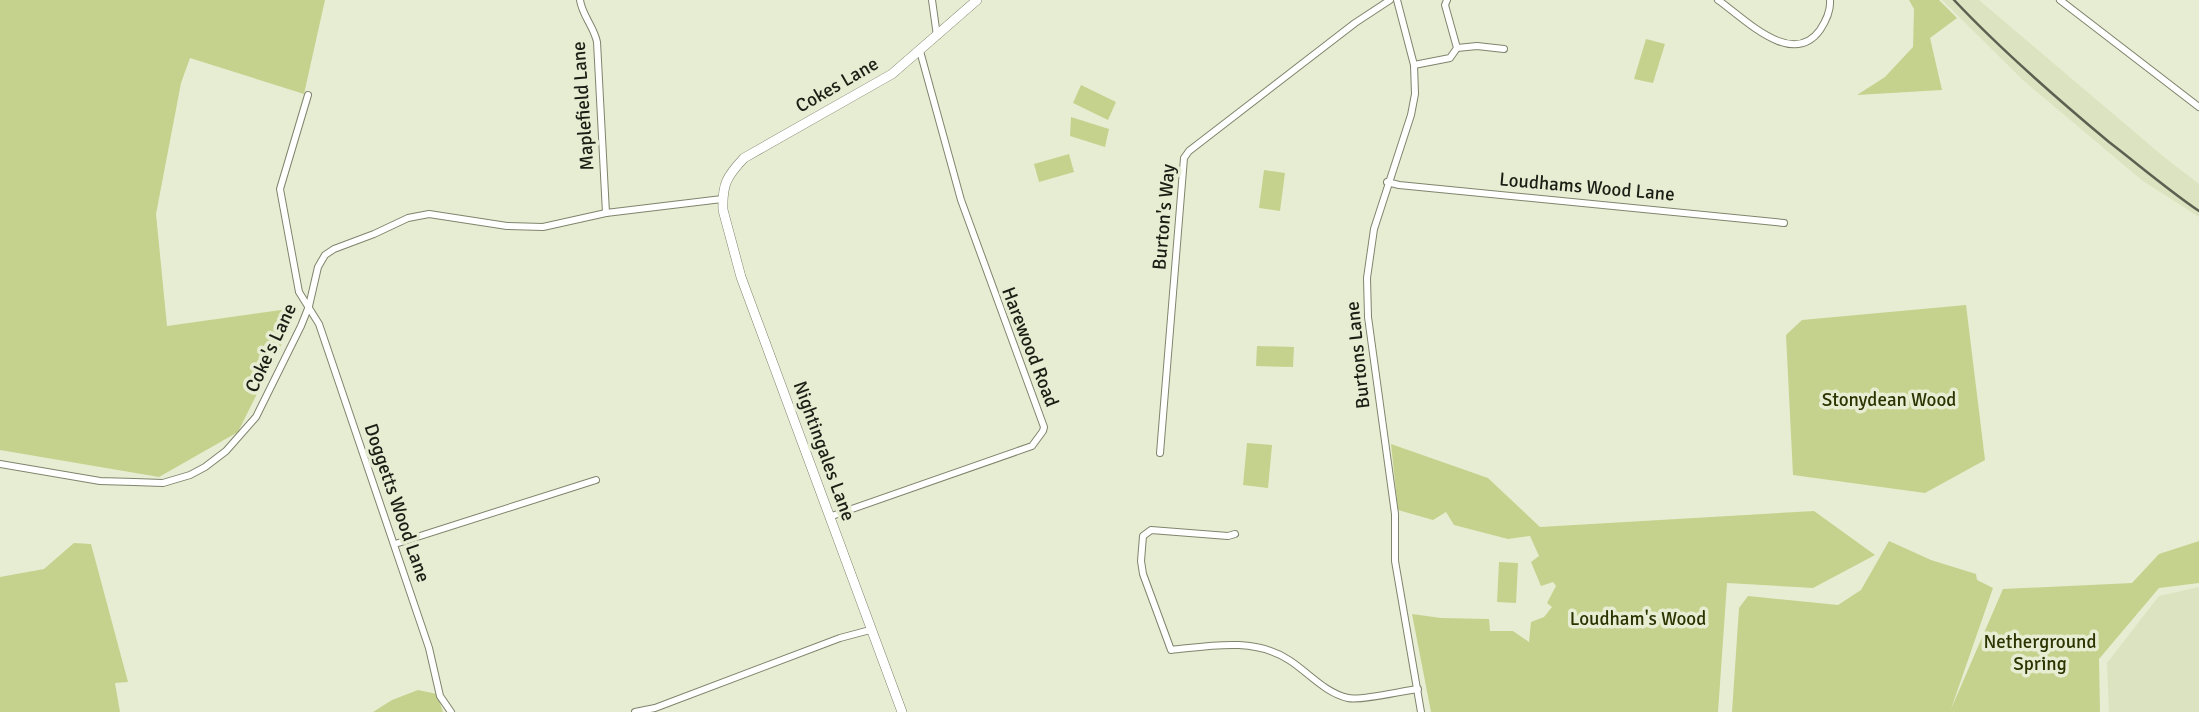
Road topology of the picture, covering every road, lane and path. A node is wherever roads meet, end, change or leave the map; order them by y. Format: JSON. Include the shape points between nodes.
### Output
{"nodes":[{"id":1,"x":580,"y":0,"type":"edge"},
{"id":2,"x":932,"y":0,"type":"edge"},
{"id":3,"x":977,"y":0,"type":"edge"},
{"id":4,"x":1390,"y":0,"type":"edge"},
{"id":5,"x":1397,"y":0,"type":"edge"},
{"id":6,"x":1447,"y":0,"type":"edge"},
{"id":7,"x":1718,"y":0,"type":"edge"},
{"id":8,"x":1830,"y":0,"type":"edge"},
{"id":9,"x":2060,"y":0,"type":"edge"},
{"id":10,"x":937,"y":36,"type":"junction"},
{"id":11,"x":1457,"y":48,"type":"junction"},
{"id":12,"x":1504,"y":49,"type":"dead end"},
{"id":13,"x":920,"y":51,"type":"junction"},
{"id":14,"x":1414,"y":65,"type":"junction"},
{"id":15,"x":308,"y":95,"type":"dead end"},
{"id":16,"x":2199,"y":107,"type":"edge"},
{"id":17,"x":1387,"y":182,"type":"junction"},
{"id":18,"x":722,"y":199,"type":"junction"},
{"id":19,"x":606,"y":213,"type":"junction"},
{"id":20,"x":1784,"y":222,"type":"dead end"},
{"id":21,"x":309,"y":306,"type":"junction"},
{"id":22,"x":1160,"y":453,"type":"dead end"},
{"id":23,"x":0,"y":464,"type":"edge"},
{"id":24,"x":596,"y":480,"type":"dead end"},
{"id":25,"x":829,"y":517,"type":"junction"},
{"id":26,"x":1235,"y":534,"type":"dead end"},
{"id":27,"x":395,"y":544,"type":"junction"},
{"id":28,"x":870,"y":630,"type":"junction"},
{"id":29,"x":1171,"y":650,"type":"junction"},
{"id":30,"x":1167,"y":659,"type":"dead end"},
{"id":31,"x":1418,"y":689,"type":"junction"},
{"id":32,"x":452,"y":712,"type":"edge"},
{"id":33,"x":635,"y":712,"type":"edge"},
{"id":34,"x":902,"y":712,"type":"edge"},
{"id":35,"x":1421,"y":712,"type":"edge"}],
"edges":[{"from":1,"to":19,"type":"street","name":"Maplefield Lane","via":[[597,42]]},
{"from":2,"to":10,"type":"street"},
{"from":3,"to":10,"type":"main road","name":"Cokes Lane"},
{"from":4,"to":22,"type":"street","name":"Burton's Way","via":[[1184,158]]},
{"from":5,"to":14,"type":"street","name":"Burtons Lane"},
{"from":6,"to":11,"type":"street"},
{"from":7,"to":8,"type":"street","via":[[1761,33],[1784,44],[1800,45],[1816,35],[1827,20]]},
{"from":9,"to":16,"type":"street"},
{"from":10,"to":13,"type":"main road","name":"Cokes Lane"},
{"from":11,"to":12,"type":"street"},
{"from":11,"to":14,"type":"street","via":[[1450,58]]},
{"from":13,"to":18,"type":"main road","name":"Cokes Lane","via":[[892,74],[744,158],[728,175]]},
{"from":13,"to":25,"type":"street","name":"Harewood Road","via":[[961,201],[1044,427],[1031,446]]},
{"from":14,"to":17,"type":"street","name":"Burtons Lane","via":[[1411,115]]},
{"from":15,"to":21,"type":"street","name":"Doggetts Wood Lane","via":[[280,189],[299,292]]},
{"from":17,"to":20,"type":"street","name":"Loudhams Wood Lane"},
{"from":17,"to":31,"type":"street","name":"Burtons Lane","via":[[1372,242],[1368,317],[1395,514],[1395,561]]},
{"from":18,"to":19,"type":"street","name":"Coke's Lane"},
{"from":18,"to":25,"type":"main road","name":"Nightingales Lane","via":[[741,277]]},
{"from":19,"to":21,"type":"street","name":"Coke's Lane","via":[[543,227],[429,214],[408,218],[325,255]]},
{"from":21,"to":23,"type":"street","name":"Coke's Lane","via":[[256,417],[226,451],[190,475],[163,483],[111,481]]},
{"from":21,"to":27,"type":"street","name":"Doggetts Wood Lane"},
{"from":24,"to":27,"type":"street"},
{"from":25,"to":28,"type":"main road","name":"Nightingales Lane"},
{"from":26,"to":29,"type":"street","via":[[1151,530],[1143,536],[1143,574]]},
{"from":27,"to":32,"type":"street","name":"Doggetts Wood Lane","via":[[440,696]]},
{"from":28,"to":33,"type":"street"},
{"from":28,"to":34,"type":"main road","name":"Nightingales Lane"},
{"from":29,"to":30,"type":"street"},
{"from":29,"to":31,"type":"street","via":[[1228,644],[1254,647],[1286,658],[1336,694],[1351,699]]},
{"from":31,"to":35,"type":"street","name":"Burtons Lane"}]}
